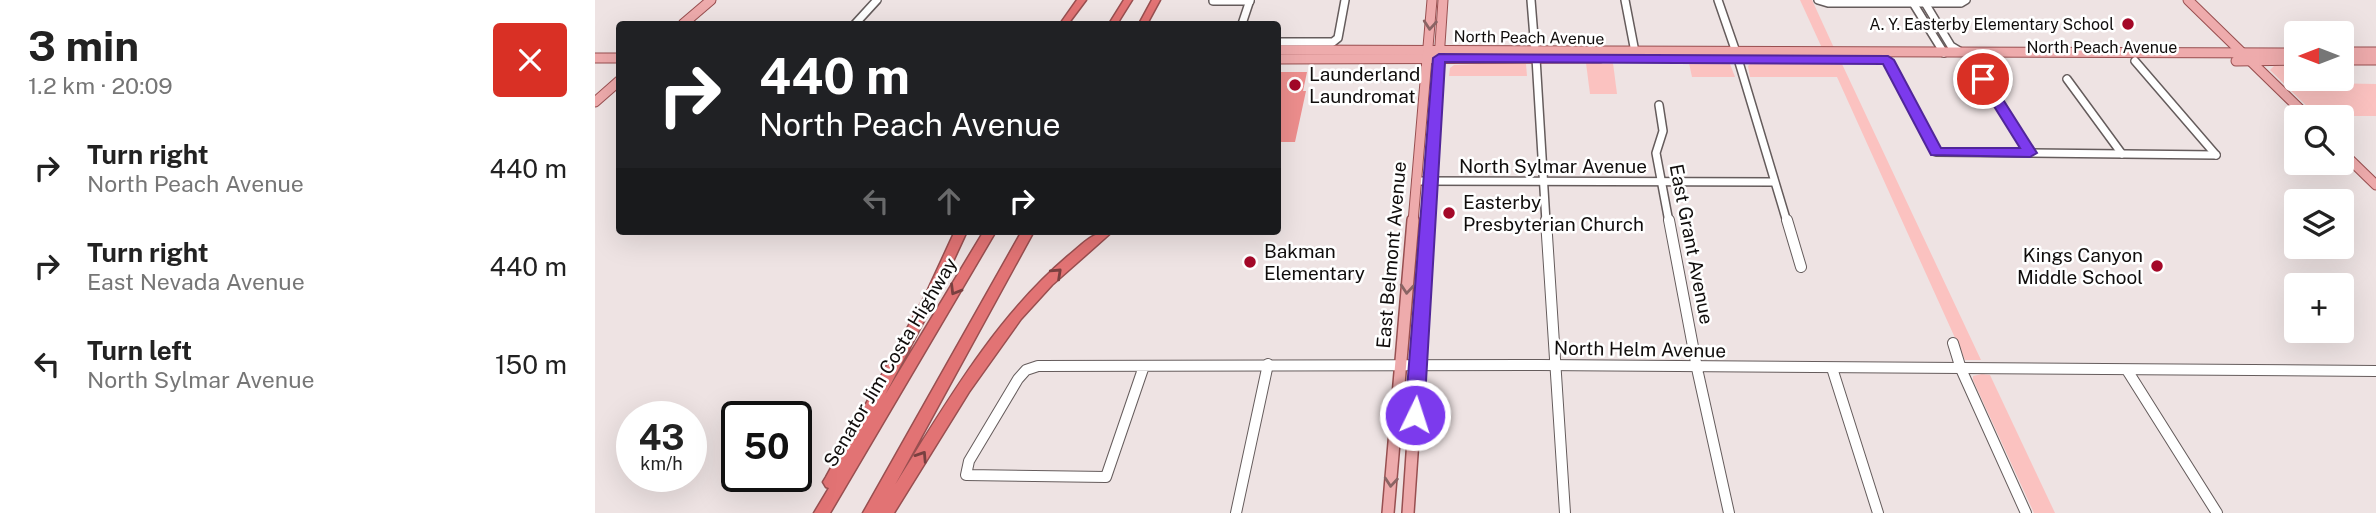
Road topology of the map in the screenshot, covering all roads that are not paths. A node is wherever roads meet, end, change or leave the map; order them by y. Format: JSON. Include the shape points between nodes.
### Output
{"nodes":[{"id":1,"x":711,"y":0,"type":"edge"},
{"id":2,"x":877,"y":0,"type":"edge"},
{"id":3,"x":1082,"y":0,"type":"edge"},
{"id":4,"x":1128,"y":0,"type":"edge"},
{"id":5,"x":1158,"y":0,"type":"edge"},
{"id":6,"x":1345,"y":0,"type":"edge"},
{"id":7,"x":1432,"y":0,"type":"edge"},
{"id":8,"x":1443,"y":0,"type":"edge"},
{"id":9,"x":1531,"y":0,"type":"edge"},
{"id":10,"x":1625,"y":0,"type":"edge"},
{"id":11,"x":1718,"y":0,"type":"edge"},
{"id":12,"x":2188,"y":0,"type":"edge"},
{"id":13,"x":1213,"y":1,"type":"edge"},
{"id":14,"x":1250,"y":1,"type":"edge"},
{"id":15,"x":1819,"y":1,"type":"edge"},
{"id":16,"x":1966,"y":1,"type":"edge"},
{"id":17,"x":1913,"y":3,"type":"junction"},
{"id":18,"x":1925,"y":3,"type":"junction"},
{"id":19,"x":686,"y":21,"type":"edge"},
{"id":20,"x":858,"y":21,"type":"edge"},
{"id":21,"x":1066,"y":21,"type":"edge"},
{"id":22,"x":1115,"y":21,"type":"edge"},
{"id":23,"x":1145,"y":21,"type":"edge"},
{"id":24,"x":1150,"y":21,"type":"edge"},
{"id":25,"x":1243,"y":21,"type":"edge"},
{"id":26,"x":1281,"y":42,"type":"edge"},
{"id":27,"x":1281,"y":50,"type":"edge"},
{"id":28,"x":595,"y":51,"type":"edge"},
{"id":29,"x":616,"y":51,"type":"edge"},
{"id":30,"x":1635,"y":52,"type":"junction"},
{"id":31,"x":2354,"y":52,"type":"edge"},
{"id":32,"x":2376,"y":52,"type":"edge"},
{"id":33,"x":1944,"y":53,"type":"junction"},
{"id":34,"x":1966,"y":53,"type":"junction"},
{"id":35,"x":1427,"y":54,"type":"junction"},
{"id":36,"x":1440,"y":54,"type":"junction"},
{"id":37,"x":1535,"y":54,"type":"junction"},
{"id":38,"x":2284,"y":54,"type":"edge"},
{"id":39,"x":1737,"y":56,"type":"junction"},
{"id":40,"x":2247,"y":57,"type":"junction"},
{"id":41,"x":595,"y":58,"type":"edge"},
{"id":42,"x":616,"y":58,"type":"edge"},
{"id":43,"x":1566,"y":58,"type":"junction"},
{"id":44,"x":1281,"y":59,"type":"edge"},
{"id":45,"x":2284,"y":59,"type":"edge"},
{"id":46,"x":1888,"y":60,"type":"junction"},
{"id":47,"x":2354,"y":60,"type":"edge"},
{"id":48,"x":2376,"y":60,"type":"edge"},
{"id":49,"x":2135,"y":61,"type":"junction"},
{"id":50,"x":1983,"y":79,"type":"dead end"},
{"id":51,"x":2067,"y":79,"type":"dead end"},
{"id":52,"x":616,"y":84,"type":"edge"},
{"id":53,"x":595,"y":102,"type":"edge"},
{"id":54,"x":1660,"y":105,"type":"dead end"},
{"id":55,"x":2296,"y":105,"type":"edge"},
{"id":56,"x":2030,"y":153,"type":"junction"},
{"id":57,"x":2122,"y":154,"type":"junction"},
{"id":58,"x":2216,"y":155,"type":"joint"},
{"id":59,"x":2354,"y":164,"type":"edge"},
{"id":60,"x":1416,"y":181,"type":"junction"},
{"id":61,"x":1430,"y":181,"type":"junction"},
{"id":62,"x":1544,"y":181,"type":"junction"},
{"id":63,"x":1663,"y":182,"type":"junction"},
{"id":64,"x":1774,"y":182,"type":"junction"},
{"id":65,"x":2376,"y":185,"type":"edge"},
{"id":66,"x":959,"y":235,"type":"edge"},
{"id":67,"x":988,"y":235,"type":"edge"},
{"id":68,"x":1026,"y":235,"type":"edge"},
{"id":69,"x":1102,"y":235,"type":"edge"},
{"id":70,"x":1801,"y":267,"type":"dead end"},
{"id":71,"x":1953,"y":343,"type":"dead end"},
{"id":72,"x":1268,"y":364,"type":"junction"},
{"id":73,"x":1401,"y":365,"type":"junction"},
{"id":74,"x":1557,"y":365,"type":"junction"},
{"id":75,"x":1144,"y":366,"type":"junction"},
{"id":76,"x":1418,"y":366,"type":"junction"},
{"id":77,"x":1698,"y":367,"type":"junction"},
{"id":78,"x":1832,"y":369,"type":"junction"},
{"id":79,"x":1961,"y":369,"type":"junction"},
{"id":80,"x":2127,"y":370,"type":"junction"},
{"id":81,"x":2376,"y":371,"type":"edge"},
{"id":82,"x":814,"y":513,"type":"edge"},
{"id":83,"x":822,"y":513,"type":"edge"},
{"id":84,"x":871,"y":513,"type":"edge"},
{"id":85,"x":885,"y":513,"type":"edge"},
{"id":86,"x":1236,"y":513,"type":"edge"},
{"id":87,"x":1388,"y":513,"type":"edge"},
{"id":88,"x":1408,"y":513,"type":"edge"},
{"id":89,"x":1566,"y":513,"type":"edge"},
{"id":90,"x":1729,"y":513,"type":"edge"},
{"id":91,"x":1878,"y":513,"type":"edge"},
{"id":92,"x":2026,"y":513,"type":"edge"},
{"id":93,"x":2217,"y":513,"type":"edge"}],
"edges":[{"from":1,"to":19,"type":"main road"},
{"from":2,"to":20,"type":"street"},
{"from":3,"to":21,"type":"highway"},
{"from":4,"to":22,"type":"highway"},
{"from":5,"to":23,"type":"highway"},
{"from":5,"to":24,"type":"highway"},
{"from":6,"to":26,"type":"street","via":[[1338,38],[1333,42]]},
{"from":7,"to":35,"type":"main road","name":"East Belmont Avenue","one_way":true},
{"from":8,"to":36,"type":"main road","name":"East Belmont Avenue"},
{"from":9,"to":37,"type":"street"},
{"from":10,"to":30,"type":"street"},
{"from":11,"to":39,"type":"street"},
{"from":12,"to":40,"type":"main road"},
{"from":13,"to":14,"type":"street"},
{"from":14,"to":25,"type":"street"},
{"from":15,"to":17,"type":"street"},
{"from":16,"to":18,"type":"street"},
{"from":17,"to":18,"type":"street"},
{"from":17,"to":33,"type":"street"},
{"from":18,"to":34,"type":"street","via":[[1951,46]]},
{"from":27,"to":35,"type":"main road","name":"North Peach Avenue"},
{"from":28,"to":29,"type":"main road"},
{"from":30,"to":37,"type":"main road","name":"North Peach Avenue"},
{"from":30,"to":39,"type":"main road","name":"North Peach Avenue"},
{"from":30,"to":43,"type":"main road"},
{"from":31,"to":32,"type":"main road"},
{"from":33,"to":34,"type":"main road","name":"North Peach Avenue"},
{"from":33,"to":39,"type":"main road","name":"North Peach Avenue"},
{"from":33,"to":46,"type":"main road"},
{"from":34,"to":40,"type":"main road","name":"North Peach Avenue"},
{"from":35,"to":36,"type":"main road","name":"North Peach Avenue"},
{"from":35,"to":44,"type":"main road","name":"North Peach Avenue"},
{"from":35,"to":60,"type":"main road","name":"East Belmont Avenue"},
{"from":36,"to":37,"type":"main road","name":"North Peach Avenue"},
{"from":36,"to":61,"type":"main road","name":"East Belmont Avenue"},
{"from":37,"to":43,"type":"main road","name":"North Peach Avenue"},
{"from":37,"to":62,"type":"street"},
{"from":38,"to":40,"type":"main road"},
{"from":39,"to":43,"type":"main road","name":"North Peach Avenue"},
{"from":39,"to":46,"type":"main road","name":"North Peach Avenue"},
{"from":39,"to":64,"type":"street"},
{"from":40,"to":45,"type":"main road","name":"North Peach Avenue"},
{"from":40,"to":49,"type":"main road","name":"North Peach Avenue"},
{"from":40,"to":55,"type":"main road"},
{"from":41,"to":42,"type":"main road"},
{"from":46,"to":49,"type":"main road","name":"North Peach Avenue"},
{"from":46,"to":56,"type":"street","via":[[1936,152]]},
{"from":47,"to":48,"type":"main road"},
{"from":49,"to":58,"type":"street"},
{"from":50,"to":56,"type":"street"},
{"from":51,"to":57,"type":"street"},
{"from":52,"to":53,"type":"main road"},
{"from":54,"to":63,"type":"street","name":"East Grant Avenue","via":[[1663,131],[1656,153]]},
{"from":56,"to":57,"type":"street"},
{"from":57,"to":58,"type":"street"},
{"from":59,"to":65,"type":"main road"},
{"from":60,"to":61,"type":"street","name":"North Sylmar Avenue"},
{"from":60,"to":73,"type":"main road","name":"East Belmont Avenue","one_way":true},
{"from":61,"to":62,"type":"street","name":"North Sylmar Avenue"},
{"from":61,"to":76,"type":"main road","name":"East Belmont Avenue"},
{"from":62,"to":63,"type":"street","name":"North Sylmar Avenue"},
{"from":62,"to":74,"type":"street"},
{"from":63,"to":64,"type":"street","name":"North Sylmar Avenue"},
{"from":63,"to":77,"type":"street","name":"East Grant Avenue"},
{"from":64,"to":70,"type":"street"},
{"from":66,"to":82,"type":"highway","via":[[908,341]]},
{"from":67,"to":83,"type":"highway","name":"Senator Jim Costa Highway","one_way":true},
{"from":68,"to":84,"type":"highway"},
{"from":85,"to":69,"type":"highway","one_way":true,"via":[[1017,314]]},
{"from":71,"to":79,"type":"street"},
{"from":72,"to":73,"type":"street","name":"North Helm Avenue"},
{"from":72,"to":75,"type":"street","name":"North Helm Avenue"},
{"from":72,"to":86,"type":"street"},
{"from":73,"to":76,"type":"street","name":"North Helm Avenue"},
{"from":73,"to":87,"type":"main road","name":"East Belmont Avenue","one_way":true},
{"from":74,"to":76,"type":"street","name":"North Helm Avenue"},
{"from":74,"to":77,"type":"street","name":"North Helm Avenue"},
{"from":74,"to":89,"type":"street"},
{"from":75,"to":75,"type":"street","name":"North Helm Avenue","via":[[1106,477],[966,475],[969,461],[1026,370],[1038,366]]},
{"from":76,"to":88,"type":"main road","name":"East Belmont Avenue"},
{"from":77,"to":78,"type":"street","name":"North Helm Avenue"},
{"from":77,"to":90,"type":"street","name":"East Grant Avenue"},
{"from":78,"to":79,"type":"street","name":"North Helm Avenue"},
{"from":78,"to":91,"type":"street"},
{"from":79,"to":80,"type":"street","name":"North Helm Avenue"},
{"from":79,"to":92,"type":"street"},
{"from":80,"to":81,"type":"street","name":"North Helm Avenue"},
{"from":80,"to":93,"type":"street"}]}
